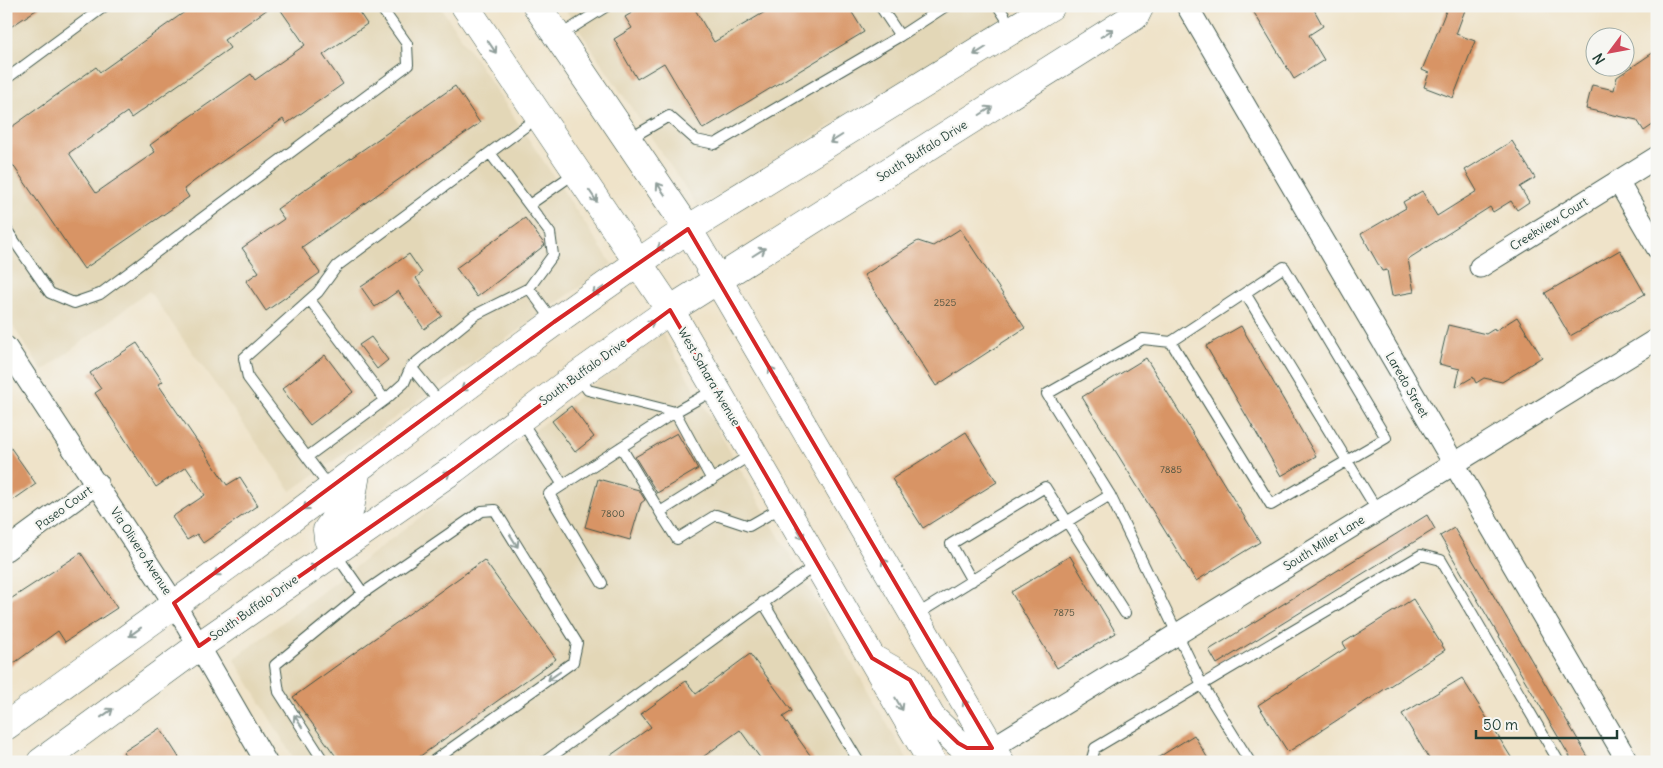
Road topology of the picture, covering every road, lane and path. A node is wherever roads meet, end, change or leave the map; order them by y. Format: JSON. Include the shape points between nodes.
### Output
{"nodes":[{"id":1,"x":105,"y":6,"type":"edge"},
{"id":2,"x":380,"y":6,"type":"edge"},
{"id":3,"x":465,"y":6,"type":"edge"},
{"id":4,"x":537,"y":6,"type":"edge"},
{"id":5,"x":607,"y":6,"type":"edge"},
{"id":6,"x":880,"y":6,"type":"edge"},
{"id":7,"x":946,"y":6,"type":"edge"},
{"id":8,"x":998,"y":6,"type":"edge"},
{"id":9,"x":1051,"y":6,"type":"edge"},
{"id":10,"x":1140,"y":6,"type":"edge"},
{"id":11,"x":1187,"y":6,"type":"edge"},
{"id":12,"x":1013,"y":30,"type":"junction"},
{"id":13,"x":900,"y":36,"type":"junction"},
{"id":14,"x":558,"y":37,"type":"junction"},
{"id":15,"x":6,"y":79,"type":"edge"},
{"id":16,"x":539,"y":117,"type":"junction"},
{"id":17,"x":628,"y":140,"type":"junction"},
{"id":18,"x":490,"y":153,"type":"junction"},
{"id":19,"x":1657,"y":157,"type":"edge"},
{"id":20,"x":577,"y":172,"type":"junction"},
{"id":21,"x":1618,"y":181,"type":"junction"},
{"id":22,"x":529,"y":205,"type":"junction"},
{"id":23,"x":6,"y":229,"type":"edge"},
{"id":24,"x":688,"y":229,"type":"junction"},
{"id":25,"x":1657,"y":248,"type":"edge"},
{"id":26,"x":638,"y":263,"type":"junction"},
{"id":27,"x":1480,"y":267,"type":"dead end"},
{"id":28,"x":718,"y":278,"type":"junction"},
{"id":29,"x":529,"y":288,"type":"junction"},
{"id":30,"x":1245,"y":293,"type":"junction"},
{"id":31,"x":310,"y":300,"type":"junction"},
{"id":32,"x":670,"y":310,"type":"junction"},
{"id":33,"x":554,"y":322,"type":"junction"},
{"id":34,"x":1657,"y":339,"type":"edge"},
{"id":35,"x":1171,"y":342,"type":"junction"},
{"id":36,"x":6,"y":347,"type":"edge"},
{"id":37,"x":412,"y":366,"type":"junction"},
{"id":38,"x":578,"y":375,"type":"junction"},
{"id":39,"x":716,"y":389,"type":"junction"},
{"id":40,"x":385,"y":400,"type":"junction"},
{"id":41,"x":441,"y":405,"type":"junction"},
{"id":42,"x":675,"y":412,"type":"junction"},
{"id":43,"x":520,"y":418,"type":"junction"},
{"id":44,"x":621,"y":447,"type":"junction"},
{"id":45,"x":753,"y":454,"type":"junction"},
{"id":46,"x":307,"y":457,"type":"junction"},
{"id":47,"x":1347,"y":460,"type":"junction"},
{"id":48,"x":1453,"y":464,"type":"junction"},
{"id":49,"x":357,"y":468,"type":"junction"},
{"id":50,"x":712,"y":480,"type":"junction"},
{"id":51,"x":97,"y":483,"type":"junction"},
{"id":52,"x":563,"y":485,"type":"junction"},
{"id":53,"x":330,"y":488,"type":"junction"},
{"id":54,"x":1110,"y":495,"type":"junction"},
{"id":55,"x":783,"y":506,"type":"junction"},
{"id":56,"x":1377,"y":510,"type":"junction"},
{"id":57,"x":660,"y":512,"type":"junction"},
{"id":58,"x":1066,"y":522,"type":"junction"},
{"id":59,"x":6,"y":550,"type":"edge"},
{"id":60,"x":334,"y":552,"type":"junction"},
{"id":61,"x":817,"y":564,"type":"junction"},
{"id":62,"x":972,"y":581,"type":"junction"},
{"id":63,"x":602,"y":584,"type":"dead end"},
{"id":64,"x":363,"y":593,"type":"junction"},
{"id":65,"x":763,"y":602,"type":"junction"},
{"id":66,"x":174,"y":604,"type":"junction"},
{"id":67,"x":1125,"y":613,"type":"dead end"},
{"id":68,"x":915,"y":616,"type":"junction"},
{"id":69,"x":1178,"y":633,"type":"junction"},
{"id":70,"x":199,"y":646,"type":"junction"},
{"id":71,"x":872,"y":658,"type":"junction"},
{"id":72,"x":1202,"y":685,"type":"junction"},
{"id":73,"x":6,"y":726,"type":"edge"},
{"id":74,"x":996,"y":755,"type":"edge"},
{"id":75,"x":41,"y":762,"type":"edge"},
{"id":76,"x":266,"y":762,"type":"edge"},
{"id":77,"x":324,"y":762,"type":"edge"},
{"id":78,"x":432,"y":762,"type":"edge"},
{"id":79,"x":544,"y":762,"type":"edge"},
{"id":80,"x":859,"y":762,"type":"edge"},
{"id":81,"x":932,"y":762,"type":"edge"},
{"id":82,"x":1090,"y":762,"type":"edge"},
{"id":83,"x":1250,"y":762,"type":"edge"},
{"id":84,"x":1559,"y":762,"type":"edge"},
{"id":85,"x":1628,"y":762,"type":"edge"}],
"edges":[{"from":1,"to":15,"type":"lane"},
{"from":2,"to":23,"type":"lane","via":[[407,44],[408,65],[100,294],[74,304],[50,293]]},
{"from":3,"to":16,"type":"main road","name":"West Sahara Avenue","one_way":true},
{"from":4,"to":14,"type":"main road"},
{"from":5,"to":14,"type":"lane"},
{"from":6,"to":13,"type":"lane"},
{"from":7,"to":13,"type":"lane"},
{"from":8,"to":12,"type":"lane"},
{"from":9,"to":12,"type":"main road"},
{"from":28,"to":10,"type":"main road","name":"South Buffalo Drive","one_way":true,"via":[[1127,21]]},
{"from":11,"to":48,"type":"street","name":"Laredo Street"},
{"from":12,"to":24,"type":"main road","one_way":true},
{"from":13,"to":17,"type":"lane","via":[[715,144],[696,140],[669,116]]},
{"from":14,"to":17,"type":"main road"},
{"from":16,"to":18,"type":"lane"},
{"from":16,"to":20,"type":"main road","name":"West Sahara Avenue"},
{"from":24,"to":17,"type":"main road","one_way":true},
{"from":18,"to":22,"type":"lane"},
{"from":18,"to":31,"type":"lane","via":[[337,266]]},
{"from":19,"to":21,"type":"street","name":"Creekview Court"},
{"from":20,"to":22,"type":"lane"},
{"from":20,"to":26,"type":"main road","name":"West Sahara Avenue","one_way":true},
{"from":21,"to":25,"type":"street"},
{"from":21,"to":27,"type":"street","name":"Creekview Court"},
{"from":22,"to":29,"type":"lane","via":[[550,233],[553,255]]},
{"from":24,"to":26,"type":"main road","one_way":true},
{"from":24,"to":28,"type":"main road"},
{"from":26,"to":32,"type":"main road","name":"West Sahara Avenue"},
{"from":26,"to":33,"type":"main road","one_way":true},
{"from":28,"to":32,"type":"main road","name":"South Buffalo Drive"},
{"from":68,"to":28,"type":"main road","one_way":true},
{"from":29,"to":33,"type":"lane"},
{"from":29,"to":37,"type":"lane","via":[[475,316]]},
{"from":30,"to":35,"type":"lane"},
{"from":30,"to":47,"type":"lane"},
{"from":30,"to":47,"type":"lane","via":[[1284,267],[1386,438]]},
{"from":31,"to":40,"type":"lane"},
{"from":31,"to":46,"type":"lane","via":[[244,358],[248,378]]},
{"from":38,"to":32,"type":"main road","name":"South Buffalo Drive","one_way":true},
{"from":32,"to":39,"type":"main road","name":"West Sahara Avenue"},
{"from":33,"to":41,"type":"main road","one_way":true},
{"from":34,"to":48,"type":"street","name":"South Miller Lane"},
{"from":35,"to":47,"type":"lane","via":[[1271,505]]},
{"from":35,"to":54,"type":"lane","via":[[1143,339],[1047,394]]},
{"from":36,"to":51,"type":"street","name":"Via Olivero Avenue"},
{"from":37,"to":40,"type":"lane","via":[[404,383]]},
{"from":37,"to":41,"type":"lane"},
{"from":38,"to":42,"type":"lane","via":[[588,390]]},
{"from":38,"to":43,"type":"main road","name":"South Buffalo Drive"},
{"from":39,"to":42,"type":"lane"},
{"from":39,"to":45,"type":"main road","name":"West Sahara Avenue"},
{"from":40,"to":46,"type":"lane"},
{"from":41,"to":49,"type":"main road"},
{"from":42,"to":44,"type":"lane"},
{"from":42,"to":50,"type":"lane"},
{"from":43,"to":52,"type":"lane"},
{"from":60,"to":43,"type":"main road","name":"South Buffalo Drive","one_way":true},
{"from":44,"to":52,"type":"lane"},
{"from":44,"to":57,"type":"lane"},
{"from":45,"to":50,"type":"lane"},
{"from":45,"to":55,"type":"main road","name":"West Sahara Avenue"},
{"from":46,"to":53,"type":"lane"},
{"from":47,"to":56,"type":"lane"},
{"from":48,"to":56,"type":"street","name":"South Miller Lane"},
{"from":48,"to":85,"type":"street","name":"Laredo Street"},
{"from":49,"to":53,"type":"main road"},
{"from":49,"to":60,"type":"main road","via":[[350,508],[327,530]]},
{"from":50,"to":57,"type":"lane"},
{"from":51,"to":59,"type":"street","name":"Paseo Court"},
{"from":51,"to":66,"type":"street","name":"Via Olivero Avenue"},
{"from":52,"to":63,"type":"lane","via":[[549,494]]},
{"from":53,"to":66,"type":"main road","one_way":true},
{"from":54,"to":58,"type":"lane"},
{"from":54,"to":69,"type":"lane"},
{"from":55,"to":57,"type":"lane","via":[[749,526],[716,515],[677,539]]},
{"from":55,"to":61,"type":"main road","name":"West Sahara Avenue","one_way":true},
{"from":56,"to":69,"type":"street","name":"South Miller Lane"},
{"from":58,"to":62,"type":"lane"},
{"from":58,"to":62,"type":"lane","via":[[1045,487],[951,544]]},
{"from":58,"to":67,"type":"lane"},
{"from":60,"to":64,"type":"lane"},
{"from":70,"to":60,"type":"main road","name":"South Buffalo Drive","one_way":true},
{"from":61,"to":65,"type":"lane"},
{"from":61,"to":71,"type":"main road","name":"West Sahara Avenue"},
{"from":62,"to":68,"type":"lane"},
{"from":77,"to":64,"type":"lane","one_way":true,"via":[[279,692],[275,665]]},
{"from":64,"to":78,"type":"lane","one_way":true,"via":[[482,511],[495,510],[577,643],[573,662]]},
{"from":65,"to":79,"type":"lane"},
{"from":65,"to":80,"type":"lane"},
{"from":66,"to":70,"type":"street","name":"Via Olivero Avenue"},
{"from":66,"to":73,"type":"main road","one_way":true},
{"from":74,"to":68,"type":"main road","one_way":true},
{"from":69,"to":72,"type":"lane"},
{"from":69,"to":74,"type":"street","name":"South Miller Lane"},
{"from":75,"to":70,"type":"main road","name":"South Buffalo Drive","one_way":true},
{"from":70,"to":76,"type":"street","name":"Via Olivero Avenue"},
{"from":71,"to":74,"type":"main road","via":[[910,680],[931,717],[958,743]]},
{"from":71,"to":81,"type":"main road","name":"West Sahara Avenue","one_way":true},
{"from":72,"to":82,"type":"lane","via":[[1095,748]]},
{"from":72,"to":83,"type":"lane"},
{"from":72,"to":84,"type":"lane","via":[[1421,555],[1441,560]]}]}
